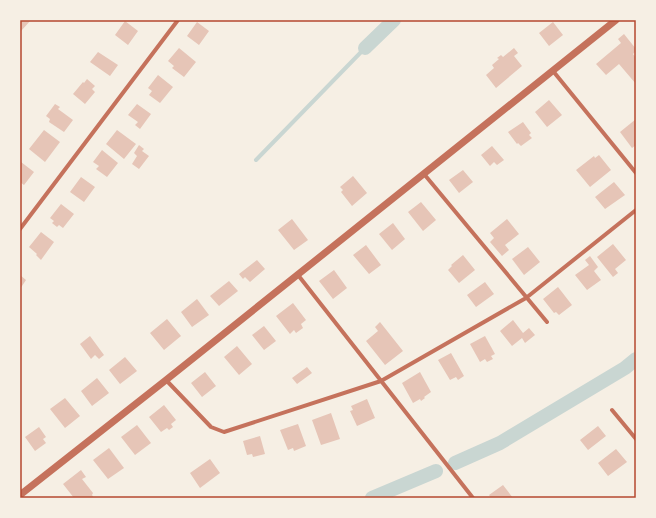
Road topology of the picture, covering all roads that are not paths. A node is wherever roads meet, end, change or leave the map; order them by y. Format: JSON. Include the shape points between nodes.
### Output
{"nodes":[{"id":1,"x":178,"y":20,"type":"edge"},
{"id":2,"x":616,"y":20,"type":"edge"},
{"id":3,"x":553,"y":71,"type":"junction"},
{"id":4,"x":636,"y":173,"type":"edge"},
{"id":5,"x":424,"y":174,"type":"junction"},
{"id":6,"x":636,"y":210,"type":"edge"},
{"id":7,"x":20,"y":229,"type":"edge"},
{"id":8,"x":298,"y":274,"type":"junction"},
{"id":9,"x":526,"y":298,"type":"junction"},
{"id":10,"x":547,"y":322,"type":"dead end"},
{"id":11,"x":166,"y":380,"type":"junction"},
{"id":12,"x":381,"y":381,"type":"junction"},
{"id":13,"x":612,"y":410,"type":"dead end"},
{"id":14,"x":636,"y":438,"type":"edge"},
{"id":15,"x":20,"y":495,"type":"edge"},
{"id":16,"x":473,"y":498,"type":"edge"}],
"edges":[{"from":1,"to":7,"type":"street"},
{"from":2,"to":3,"type":"street"},
{"from":3,"to":4,"type":"street"},
{"from":3,"to":5,"type":"street"},
{"from":5,"to":8,"type":"street"},
{"from":5,"to":9,"type":"street"},
{"from":6,"to":9,"type":"street"},
{"from":8,"to":11,"type":"street"},
{"from":8,"to":12,"type":"street"},
{"from":9,"to":10,"type":"street"},
{"from":9,"to":12,"type":"street"},
{"from":11,"to":12,"type":"street","via":[[211,427],[224,432]]},
{"from":11,"to":15,"type":"street"},
{"from":12,"to":16,"type":"street"},
{"from":13,"to":14,"type":"street"}]}
